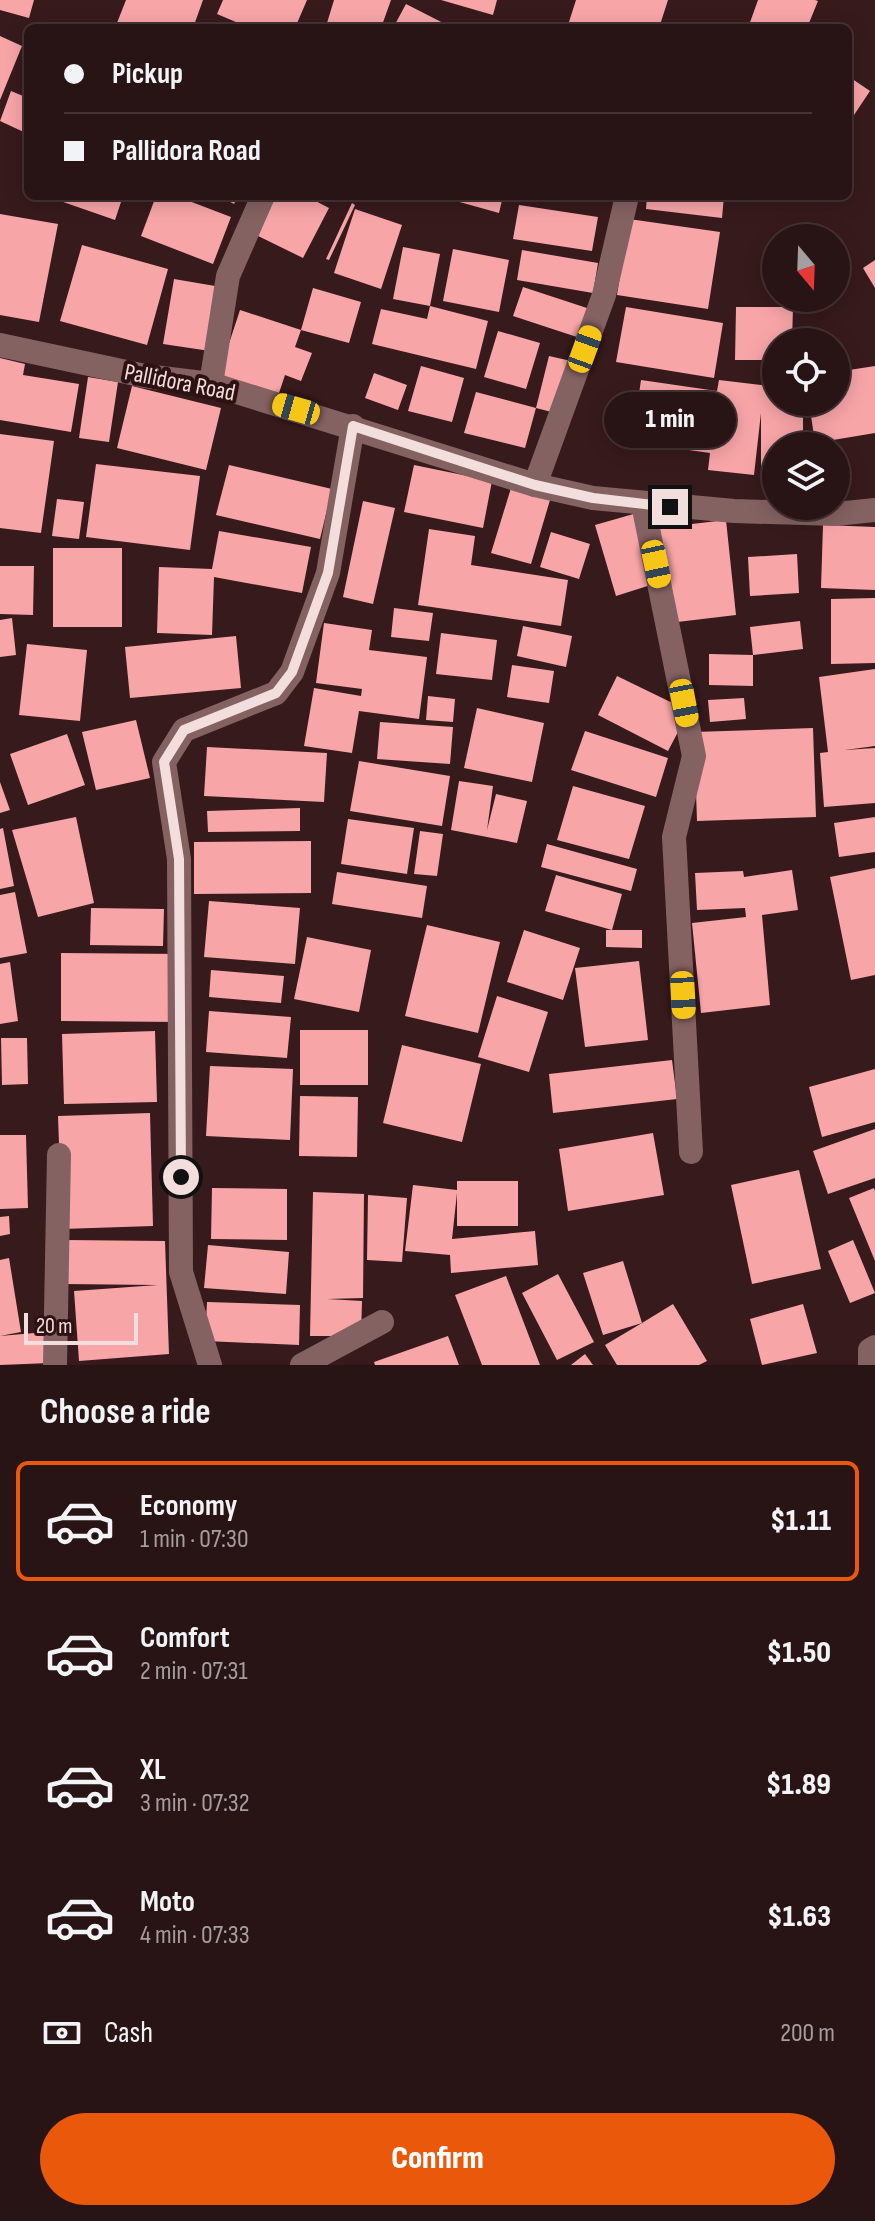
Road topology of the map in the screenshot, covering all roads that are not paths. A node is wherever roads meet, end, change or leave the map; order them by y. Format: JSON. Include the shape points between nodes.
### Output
{"nodes":[{"id":1,"x":261,"y":200,"type":"edge"},
{"id":2,"x":626,"y":200,"type":"edge"},
{"id":3,"x":0,"y":345,"type":"edge"},
{"id":4,"x":211,"y":384,"type":"junction"},
{"id":5,"x":353,"y":426,"type":"junction"},
{"id":6,"x":535,"y":485,"type":"junction"},
{"id":7,"x":643,"y":504,"type":"junction"},
{"id":8,"x":875,"y":510,"type":"edge"},
{"id":9,"x":691,"y":1152,"type":"dead end"},
{"id":10,"x":59,"y":1155,"type":"dead end"},
{"id":11,"x":382,"y":1322,"type":"dead end"},
{"id":12,"x":875,"y":1347,"type":"edge"},
{"id":13,"x":55,"y":1365,"type":"edge"},
{"id":14,"x":210,"y":1365,"type":"edge"},
{"id":15,"x":302,"y":1365,"type":"edge"},
{"id":16,"x":870,"y":1365,"type":"edge"}],
"edges":[{"from":1,"to":4,"type":"street","via":[[228,276]]},
{"from":2,"to":6,"type":"street","via":[[604,295]]},
{"from":3,"to":4,"type":"street","name":"Pallidora Road","via":[[145,376]]},
{"from":4,"to":5,"type":"street","name":"Pallidora Road"},
{"from":5,"to":6,"type":"street","name":"Pallidora Road"},
{"from":5,"to":14,"type":"street","via":[[328,573],[292,672],[276,693],[184,730],[164,762],[179,859],[181,1272]]},
{"from":6,"to":7,"type":"street","name":"Pallidora Road"},
{"from":7,"to":8,"type":"street","name":"Pallidora Road","via":[[836,514]]},
{"from":7,"to":9,"type":"street","via":[[694,756],[674,837]]},
{"from":10,"to":13,"type":"street"},
{"from":11,"to":15,"type":"street"},
{"from":12,"to":16,"type":"street","via":[[870,1350]]}]}
